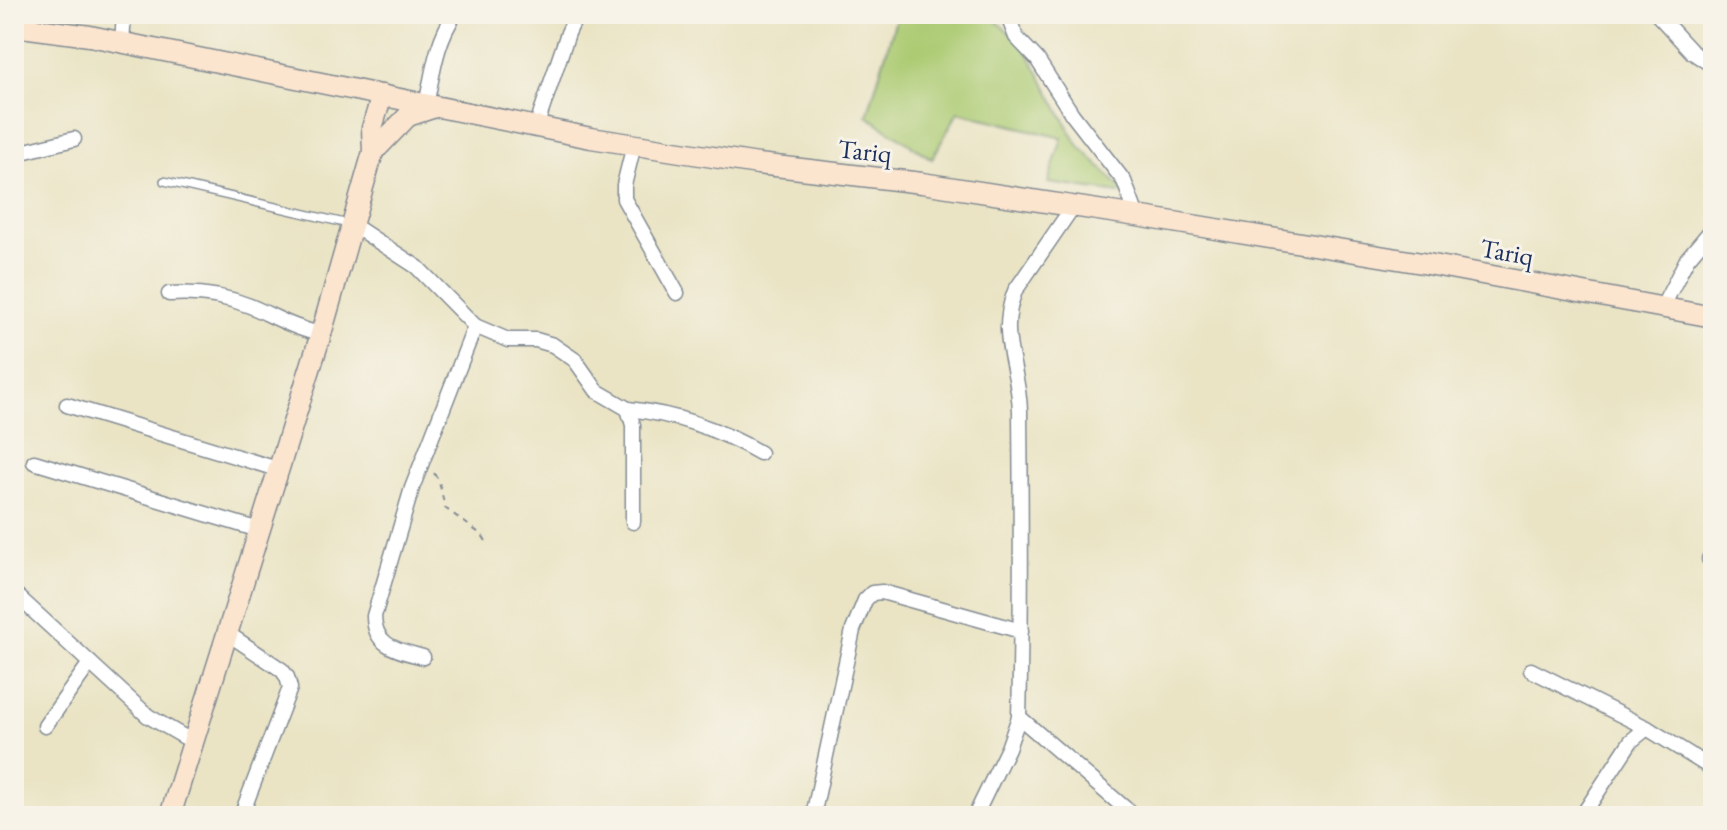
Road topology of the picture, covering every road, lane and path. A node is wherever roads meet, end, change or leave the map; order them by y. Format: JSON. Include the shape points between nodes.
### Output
{"nodes":[{"id":1,"x":124,"y":14,"type":"edge"},
{"id":2,"x":455,"y":14,"type":"edge"},
{"id":3,"x":577,"y":14,"type":"edge"},
{"id":4,"x":1007,"y":14,"type":"edge"},
{"id":5,"x":1657,"y":14,"type":"edge"},
{"id":6,"x":14,"y":26,"type":"edge"},
{"id":7,"x":122,"y":43,"type":"junction"},
{"id":8,"x":1713,"y":66,"type":"edge"},
{"id":9,"x":348,"y":90,"type":"junction"},
{"id":10,"x":382,"y":95,"type":"junction"},
{"id":11,"x":404,"y":100,"type":"junction"},
{"id":12,"x":430,"y":106,"type":"junction"},
{"id":13,"x":536,"y":127,"type":"junction"},
{"id":14,"x":74,"y":139,"type":"dead end"},
{"id":15,"x":634,"y":145,"type":"junction"},
{"id":16,"x":374,"y":147,"type":"junction"},
{"id":17,"x":14,"y":154,"type":"edge"},
{"id":18,"x":164,"y":181,"type":"dead end"},
{"id":19,"x":1072,"y":208,"type":"junction"},
{"id":20,"x":1137,"y":216,"type":"junction"},
{"id":21,"x":353,"y":225,"type":"junction"},
{"id":22,"x":1713,"y":228,"type":"edge"},
{"id":23,"x":677,"y":293,"type":"dead end"},
{"id":24,"x":169,"y":294,"type":"dead end"},
{"id":25,"x":1662,"y":308,"type":"junction"},
{"id":26,"x":1713,"y":317,"type":"edge"},
{"id":27,"x":475,"y":326,"type":"junction"},
{"id":28,"x":321,"y":334,"type":"junction"},
{"id":29,"x":67,"y":405,"type":"dead end"},
{"id":30,"x":628,"y":409,"type":"junction"},
{"id":31,"x":425,"y":453,"type":"junction"},
{"id":32,"x":760,"y":453,"type":"dead end"},
{"id":33,"x":34,"y":462,"type":"dead end"},
{"id":34,"x":277,"y":469,"type":"junction"},
{"id":35,"x":633,"y":522,"type":"dead end"},
{"id":36,"x":259,"y":530,"type":"junction"},
{"id":37,"x":486,"y":541,"type":"dead end"},
{"id":38,"x":14,"y":593,"type":"edge"},
{"id":39,"x":1021,"y":631,"type":"junction"},
{"id":40,"x":227,"y":633,"type":"junction"},
{"id":41,"x":423,"y":657,"type":"dead end"},
{"id":42,"x":90,"y":663,"type":"junction"},
{"id":43,"x":1531,"y":670,"type":"dead end"},
{"id":44,"x":1019,"y":717,"type":"junction"},
{"id":45,"x":45,"y":726,"type":"dead end"},
{"id":46,"x":1647,"y":728,"type":"junction"},
{"id":47,"x":193,"y":742,"type":"junction"},
{"id":48,"x":1713,"y":769,"type":"edge"},
{"id":49,"x":170,"y":816,"type":"edge"},
{"id":50,"x":241,"y":816,"type":"edge"},
{"id":51,"x":813,"y":816,"type":"edge"},
{"id":52,"x":975,"y":816,"type":"edge"},
{"id":53,"x":1134,"y":816,"type":"edge"},
{"id":54,"x":1582,"y":816,"type":"edge"}],
"edges":[{"from":1,"to":7,"type":"street"},
{"from":2,"to":12,"type":"street","via":[[437,52]]},
{"from":3,"to":13,"type":"street"},
{"from":4,"to":20,"type":"street","via":[[1016,37],[1118,171]]},
{"from":5,"to":8,"type":"street","via":[[1692,52]]},
{"from":6,"to":7,"type":"main road","name":"Tariq"},
{"from":7,"to":9,"type":"main road","name":"Tariq"},
{"from":9,"to":10,"type":"main road","name":"Tariq"},
{"from":9,"to":16,"type":"main road","via":[[358,100]]},
{"from":10,"to":11,"type":"main road","name":"Tariq"},
{"from":10,"to":16,"type":"main road","via":[[375,114]]},
{"from":11,"to":12,"type":"main road","name":"Tariq"},
{"from":11,"to":16,"type":"main road"},
{"from":12,"to":13,"type":"main road","name":"Tariq"},
{"from":12,"to":16,"type":"main road","via":[[408,116]]},
{"from":13,"to":15,"type":"main road","name":"Tariq"},
{"from":14,"to":17,"type":"street"},
{"from":15,"to":19,"type":"main road","name":"Tariq"},
{"from":15,"to":23,"type":"street","via":[[624,199]]},
{"from":16,"to":21,"type":"main road"},
{"from":18,"to":21,"type":"lane"},
{"from":19,"to":20,"type":"main road","name":"Tariq"},
{"from":19,"to":39,"type":"street","via":[[1015,291],[1007,325],[1020,410]]},
{"from":20,"to":25,"type":"main road","name":"Tariq"},
{"from":21,"to":27,"type":"street","via":[[417,267]]},
{"from":21,"to":28,"type":"main road"},
{"from":22,"to":25,"type":"street","via":[[1687,259]]},
{"from":24,"to":28,"type":"street","via":[[217,295]]},
{"from":25,"to":26,"type":"main road","name":"Tariq"},
{"from":27,"to":30,"type":"street","via":[[508,340],[553,345],[575,360],[597,391]]},
{"from":27,"to":31,"type":"street"},
{"from":28,"to":34,"type":"main road"},
{"from":29,"to":34,"type":"street"},
{"from":30,"to":32,"type":"street","via":[[725,432]]},
{"from":30,"to":35,"type":"street","via":[[633,425]]},
{"from":31,"to":37,"type":"path","via":[[445,508]]},
{"from":31,"to":41,"type":"street","via":[[374,616],[376,634],[388,646]]},
{"from":33,"to":36,"type":"street"},
{"from":34,"to":36,"type":"main road"},
{"from":36,"to":40,"type":"main road"},
{"from":38,"to":42,"type":"street"},
{"from":39,"to":44,"type":"street"},
{"from":39,"to":51,"type":"street","via":[[872,593],[853,630]]},
{"from":40,"to":47,"type":"main road"},
{"from":40,"to":50,"type":"street","via":[[282,670],[290,688]]},
{"from":42,"to":45,"type":"street"},
{"from":42,"to":47,"type":"street","via":[[148,716]]},
{"from":43,"to":46,"type":"street"},
{"from":44,"to":52,"type":"street"},
{"from":44,"to":53,"type":"street"},
{"from":46,"to":48,"type":"street"},
{"from":46,"to":54,"type":"street","via":[[1631,741]]},
{"from":47,"to":49,"type":"main road"}]}
